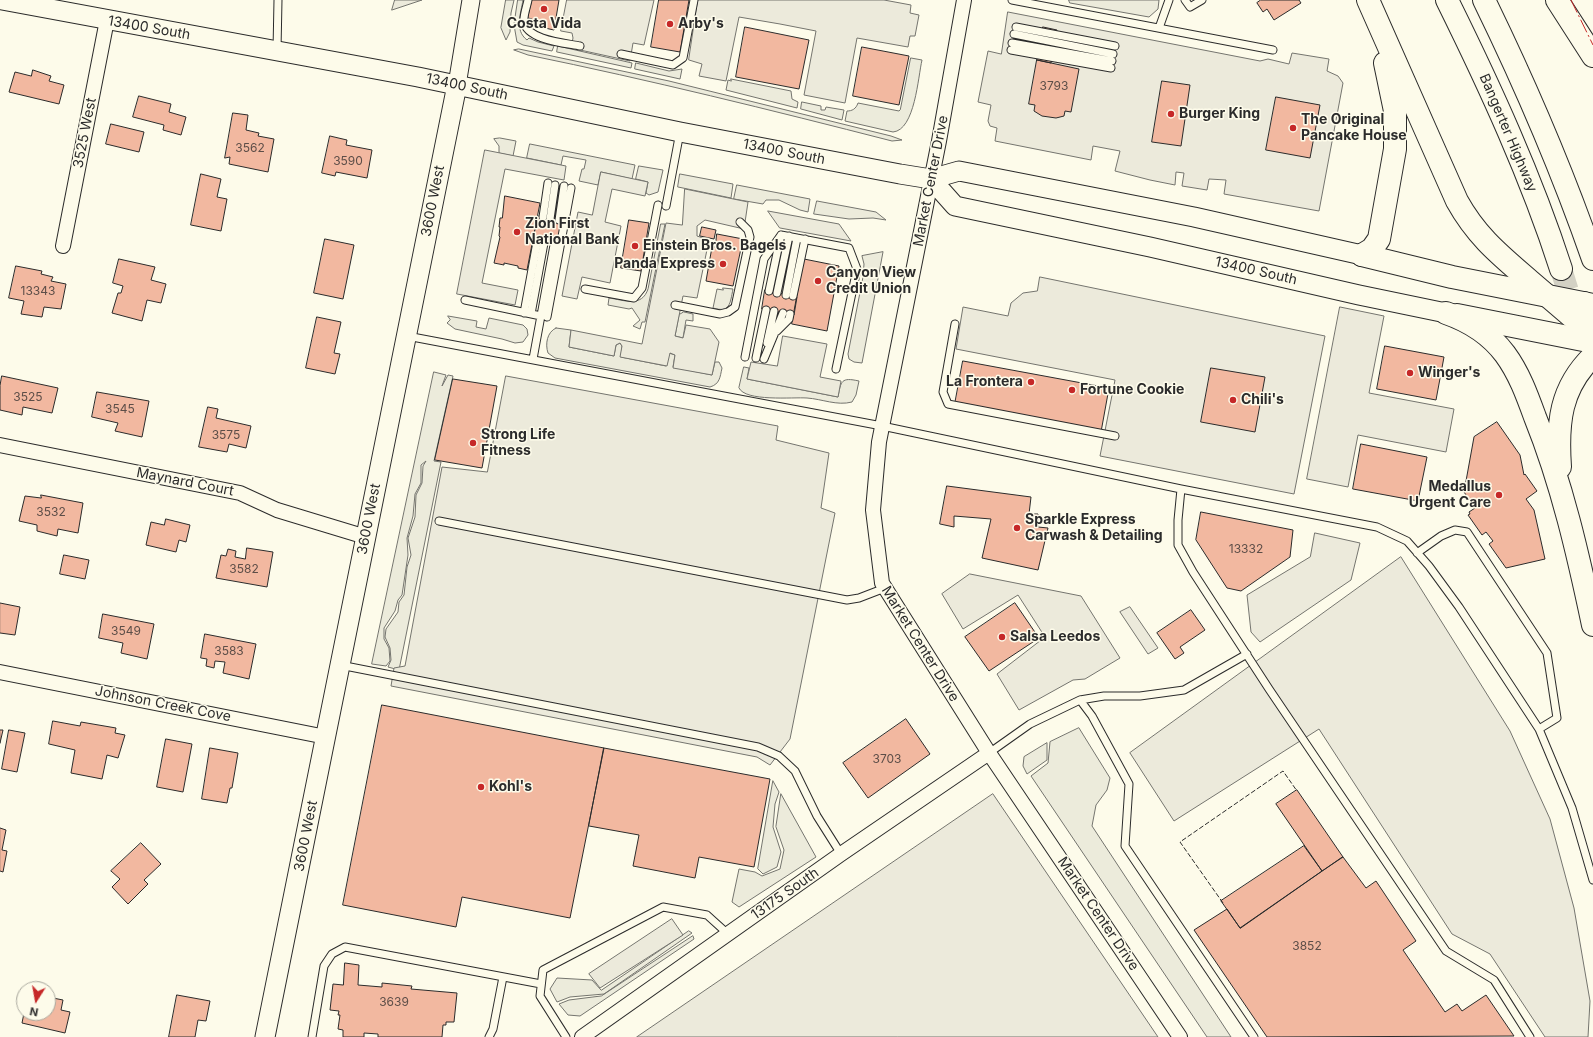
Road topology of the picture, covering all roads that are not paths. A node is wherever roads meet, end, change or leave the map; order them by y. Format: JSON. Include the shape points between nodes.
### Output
{"nodes":[{"id":1,"x":2,"y":0,"type":"edge"},
{"id":2,"x":278,"y":0,"type":"edge"},
{"id":3,"x":471,"y":0,"type":"edge"},
{"id":4,"x":528,"y":0,"type":"edge"},
{"id":5,"x":694,"y":0,"type":"edge"},
{"id":6,"x":964,"y":0,"type":"edge"},
{"id":7,"x":1012,"y":0,"type":"edge"},
{"id":8,"x":1169,"y":0,"type":"edge"},
{"id":9,"x":1185,"y":0,"type":"edge"},
{"id":10,"x":1202,"y":0,"type":"edge"},
{"id":11,"x":1447,"y":0,"type":"edge"},
{"id":12,"x":1484,"y":0,"type":"edge"},
{"id":13,"x":1557,"y":0,"type":"edge"},
{"id":14,"x":1370,"y":5,"type":"edge"},
{"id":15,"x":107,"y":20,"type":"junction"},
{"id":16,"x":1159,"y":28,"type":"junction"},
{"id":17,"x":580,"y":46,"type":"dead end"},
{"id":18,"x":1012,"y":46,"type":"dead end"},
{"id":19,"x":1115,"y":46,"type":"dead end"},
{"id":20,"x":1274,"y":50,"type":"dead end"},
{"id":21,"x":276,"y":51,"type":"junction"},
{"id":22,"x":621,"y":54,"type":"dead end"},
{"id":23,"x":1593,"y":56,"type":"edge"},
{"id":24,"x":457,"y":85,"type":"junction"},
{"id":25,"x":680,"y":132,"type":"junction"},
{"id":26,"x":931,"y":179,"type":"junction"},
{"id":27,"x":552,"y":184,"type":"dead end"},
{"id":28,"x":546,"y":218,"type":"dead end"},
{"id":29,"x":559,"y":220,"type":"dead end"},
{"id":30,"x":740,"y":222,"type":"dead end"},
{"id":31,"x":785,"y":235,"type":"junction"},
{"id":32,"x":797,"y":238,"type":"junction"},
{"id":33,"x":805,"y":239,"type":"junction"},
{"id":34,"x":541,"y":243,"type":"dead end"},
{"id":35,"x":554,"y":245,"type":"dead end"},
{"id":36,"x":63,"y":246,"type":"dead end"},
{"id":37,"x":1362,"y":255,"type":"junction"},
{"id":38,"x":1593,"y":258,"type":"edge"},
{"id":39,"x":1561,"y":269,"type":"tunnel mouth"},
{"id":40,"x":585,"y":289,"type":"dead end"},
{"id":41,"x":769,"y":291,"type":"dead end"},
{"id":42,"x":777,"y":293,"type":"dead end"},
{"id":43,"x":1547,"y":296,"type":"junction"},
{"id":44,"x":465,"y":300,"type":"dead end"},
{"id":45,"x":674,"y":305,"type":"dead end"},
{"id":46,"x":1590,"y":307,"type":"edge"},
{"id":47,"x":766,"y":310,"type":"dead end"},
{"id":48,"x":774,"y":311,"type":"dead end"},
{"id":49,"x":527,"y":313,"type":"junction"},
{"id":50,"x":786,"y":313,"type":"dead end"},
{"id":51,"x":1446,"y":313,"type":"junction"},
{"id":52,"x":544,"y":317,"type":"junction"},
{"id":53,"x":955,"y":324,"type":"dead end"},
{"id":54,"x":406,"y":335,"type":"junction"},
{"id":55,"x":1593,"y":335,"type":"edge"},
{"id":56,"x":1593,"y":342,"type":"edge"},
{"id":57,"x":1593,"y":356,"type":"edge"},
{"id":58,"x":745,"y":357,"type":"dead end"},
{"id":59,"x":756,"y":358,"type":"dead end"},
{"id":60,"x":533,"y":360,"type":"junction"},
{"id":61,"x":836,"y":369,"type":"dead end"},
{"id":62,"x":882,"y":426,"type":"junction"},
{"id":63,"x":1115,"y":436,"type":"dead end"},
{"id":64,"x":0,"y":445,"type":"edge"},
{"id":65,"x":1181,"y":489,"type":"junction"},
{"id":66,"x":1564,"y":502,"type":"junction"},
{"id":67,"x":439,"y":521,"type":"dead end"},
{"id":68,"x":366,"y":537,"type":"junction"},
{"id":69,"x":1417,"y":553,"type":"junction"},
{"id":70,"x":885,"y":588,"type":"junction"},
{"id":71,"x":1593,"y":625,"type":"edge"},
{"id":72,"x":1247,"y":654,"type":"junction"},
{"id":73,"x":340,"y":665,"type":"junction"},
{"id":74,"x":0,"y":672,"type":"edge"},
{"id":75,"x":1080,"y":700,"type":"junction"},
{"id":76,"x":1539,"y":729,"type":"junction"},
{"id":77,"x":326,"y":737,"type":"junction"},
{"id":78,"x":989,"y":753,"type":"junction"},
{"id":79,"x":841,"y":854,"type":"junction"},
{"id":80,"x":1593,"y":880,"type":"edge"},
{"id":81,"x":728,"y":934,"type":"junction"},
{"id":82,"x":503,"y":977,"type":"junction"},
{"id":83,"x":541,"y":984,"type":"junction"},
{"id":84,"x":265,"y":1037,"type":"edge"},
{"id":85,"x":312,"y":1037,"type":"edge"},
{"id":86,"x":489,"y":1037,"type":"edge"},
{"id":87,"x":566,"y":1037,"type":"edge"},
{"id":88,"x":582,"y":1037,"type":"edge"},
{"id":89,"x":1180,"y":1037,"type":"edge"},
{"id":90,"x":1254,"y":1037,"type":"edge"},
{"id":91,"x":1530,"y":1037,"type":"edge"}],
"edges":[{"from":1,"to":15,"type":"main road","name":"13400 South"},
{"from":2,"to":21,"type":"lane"},
{"from":3,"to":24,"type":"street","name":"3600 West"},
{"from":4,"to":17,"type":"lane","via":[[524,22],[528,30],[537,37]]},
{"from":5,"to":22,"type":"lane","via":[[683,58],[673,65]]},
{"from":6,"to":26,"type":"street","name":"Market Center Drive"},
{"from":7,"to":16,"type":"lane"},
{"from":8,"to":16,"type":"lane"},
{"from":9,"to":10,"type":"lane","via":[[1190,7]]},
{"from":11,"to":39,"type":"main road","name":"Bangerter Highway","via":[[1520,158]]},
{"from":12,"to":38,"type":"main road","via":[[1536,111]]},
{"from":13,"to":23,"type":"main road"},
{"from":14,"to":37,"type":"main road","via":[[1392,94],[1395,148],[1380,239],[1372,249]]},
{"from":14,"to":43,"type":"main road","via":[[1456,201],[1465,216],[1485,242]]},
{"from":15,"to":21,"type":"main road","name":"13400 South"},
{"from":15,"to":36,"type":"street","name":"3525 West"},
{"from":16,"to":20,"type":"lane"},
{"from":18,"to":19,"type":"lane","via":[[1112,61],[1015,31]]},
{"from":21,"to":24,"type":"main road","name":"13400 South"},
{"from":24,"to":25,"type":"main road","name":"13400 South"},
{"from":24,"to":54,"type":"main road","name":"3600 West"},
{"from":25,"to":26,"type":"main road","name":"13400 South"},
{"from":25,"to":40,"type":"lane","via":[[642,288],[634,298]]},
{"from":26,"to":37,"type":"main road","name":"13400 South","via":[[959,171],[1188,216]]},
{"from":26,"to":51,"type":"main road","name":"13400 South","via":[[955,206]]},
{"from":26,"to":62,"type":"street","name":"Market Center Drive"},
{"from":27,"to":28,"type":"lane"},
{"from":29,"to":52,"type":"lane","via":[[568,187]]},
{"from":30,"to":45,"type":"lane","via":[[748,230],[750,237],[735,307],[720,314]]},
{"from":31,"to":32,"type":"lane"},
{"from":31,"to":41,"type":"lane"},
{"from":31,"to":42,"type":"lane"},
{"from":31,"to":58,"type":"lane","via":[[764,259]]},
{"from":32,"to":33,"type":"lane"},
{"from":32,"to":33,"type":"lane","via":[[790,295]]},
{"from":33,"to":61,"type":"lane","via":[[849,248],[857,269]]},
{"from":34,"to":49,"type":"lane"},
{"from":35,"to":52,"type":"lane"},
{"from":37,"to":43,"type":"main road","name":"13400 South"},
{"from":43,"to":46,"type":"main road","name":"13400 South"},
{"from":43,"to":55,"type":"main road"},
{"from":44,"to":49,"type":"lane"},
{"from":47,"to":59,"type":"lane"},
{"from":48,"to":50,"type":"lane","via":[[764,359]]},
{"from":49,"to":52,"type":"lane"},
{"from":51,"to":56,"type":"main road","name":"13400 South"},
{"from":51,"to":66,"type":"main road","via":[[1484,333],[1513,366],[1540,428]]},
{"from":52,"to":60,"type":"lane"},
{"from":53,"to":63,"type":"lane","via":[[943,392],[948,404]]},
{"from":54,"to":60,"type":"lane"},
{"from":54,"to":68,"type":"main road","name":"3600 West"},
{"from":57,"to":66,"type":"main road","via":[[1573,380],[1560,415],[1560,463]]},
{"from":60,"to":62,"type":"lane"},
{"from":62,"to":65,"type":"lane"},
{"from":62,"to":70,"type":"street","name":"Market Center Drive","via":[[872,510],[882,583]]},
{"from":64,"to":68,"type":"street","name":"Maynard Court","via":[[240,493],[277,510]]},
{"from":65,"to":69,"type":"lane","via":[[1377,527],[1406,541]]},
{"from":65,"to":72,"type":"lane","via":[[1178,545]]},
{"from":66,"to":71,"type":"main road"},
{"from":67,"to":70,"type":"lane","via":[[847,600]]},
{"from":68,"to":73,"type":"main road","name":"3600 West"},
{"from":69,"to":76,"type":"lane","via":[[1459,607]]},
{"from":69,"to":76,"type":"lane","via":[[1441,536],[1455,530],[1467,532],[1547,653],[1557,718]]},
{"from":70,"to":78,"type":"street","name":"Market Center Drive"},
{"from":72,"to":75,"type":"lane","via":[[1184,690]]},
{"from":72,"to":91,"type":"lane","via":[[1446,951],[1494,980]]},
{"from":73,"to":77,"type":"main road","name":"3600 West"},
{"from":73,"to":79,"type":"lane","via":[[758,747],[779,756],[795,771],[817,816]]},
{"from":74,"to":77,"type":"street","name":"Johnson Creek Cove"},
{"from":75,"to":78,"type":"lane","via":[[1030,724]]},
{"from":75,"to":90,"type":"lane","via":[[1092,716],[1130,784],[1126,846]]},
{"from":76,"to":80,"type":"lane","via":[[1572,808]]},
{"from":77,"to":84,"type":"main road","name":"3600 West"},
{"from":78,"to":79,"type":"street","name":"13175 South"},
{"from":78,"to":89,"type":"street","name":"Market Center Drive"},
{"from":79,"to":81,"type":"street","name":"13175 South"},
{"from":81,"to":83,"type":"lane","via":[[707,915],[663,907],[543,970]]},
{"from":81,"to":88,"type":"street","name":"13175 South"},
{"from":82,"to":83,"type":"lane"},
{"from":82,"to":85,"type":"lane","via":[[345,947],[332,954],[324,966]]},
{"from":82,"to":86,"type":"lane","via":[[493,1029]]},
{"from":83,"to":87,"type":"lane","via":[[540,996]]}]}
